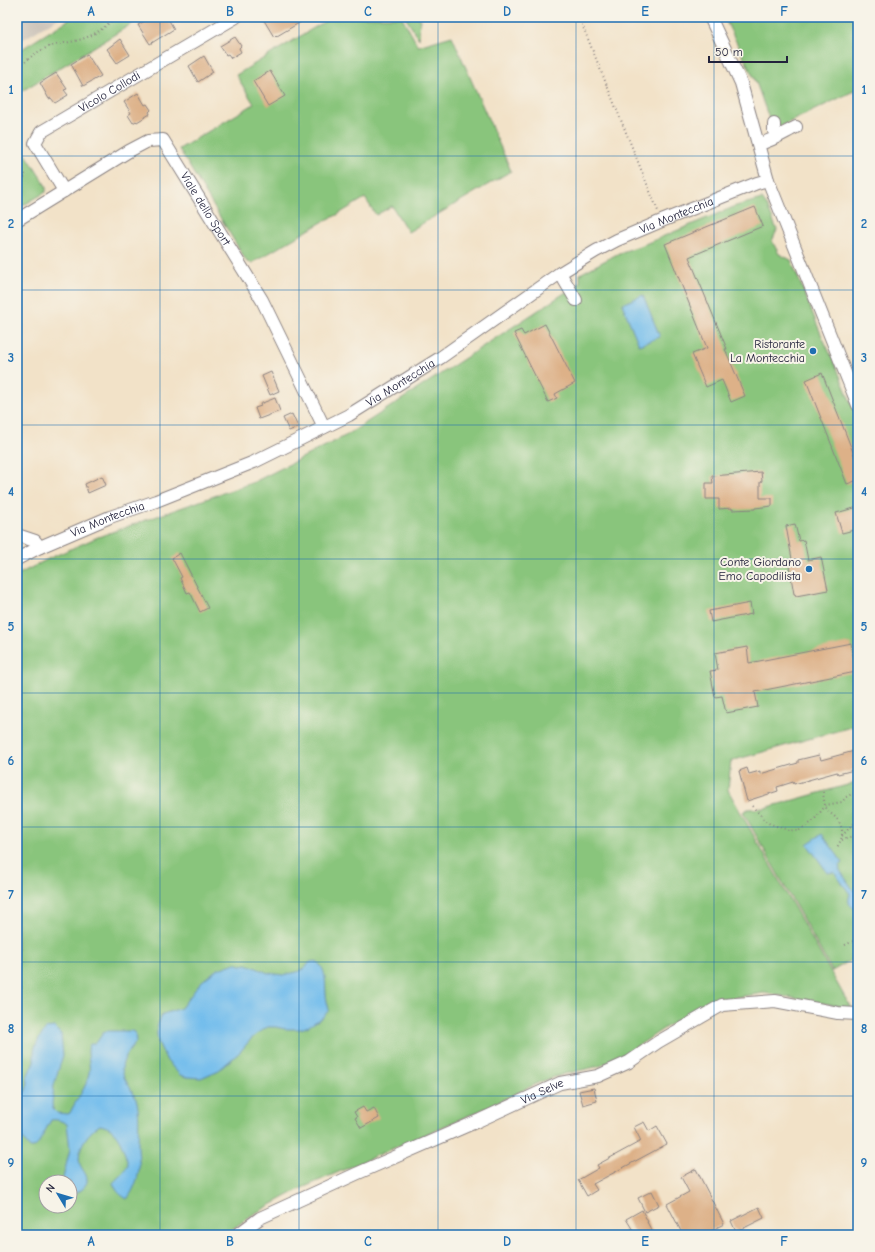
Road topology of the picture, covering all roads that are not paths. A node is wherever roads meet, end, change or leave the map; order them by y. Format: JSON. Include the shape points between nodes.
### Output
{"nodes":[{"id":1,"x":236,"y":17,"type":"edge"},
{"id":2,"x":710,"y":17,"type":"edge"},
{"id":3,"x":774,"y":124,"type":"dead end"},
{"id":4,"x":796,"y":127,"type":"dead end"},
{"id":5,"x":776,"y":136,"type":"junction"},
{"id":6,"x":759,"y":144,"type":"junction"},
{"id":7,"x":768,"y":180,"type":"junction"},
{"id":8,"x":64,"y":191,"type":"junction"},
{"id":9,"x":17,"y":220,"type":"edge"},
{"id":10,"x":560,"y":273,"type":"junction"},
{"id":11,"x":576,"y":300,"type":"dead end"},
{"id":12,"x":858,"y":405,"type":"edge"},
{"id":13,"x":324,"y":427,"type":"junction"},
{"id":14,"x":17,"y":535,"type":"edge"},
{"id":15,"x":40,"y":547,"type":"junction"},
{"id":16,"x":17,"y":559,"type":"edge"},
{"id":17,"x":858,"y":1014,"type":"edge"},
{"id":18,"x":237,"y":1235,"type":"edge"}],
"edges":[{"from":1,"to":8,"type":"street","name":"Vicolo Collodi","via":[[40,132],[35,143]]},
{"from":2,"to":6,"type":"street","via":[[741,83]]},
{"from":3,"to":5,"type":"street"},
{"from":4,"to":5,"type":"street"},
{"from":5,"to":6,"type":"street","via":[[766,143]]},
{"from":6,"to":7,"type":"street"},
{"from":7,"to":10,"type":"street","name":"Via Montecchia","via":[[617,240]]},
{"from":7,"to":12,"type":"street"},
{"from":8,"to":9,"type":"street","name":"Viale dello Sport"},
{"from":8,"to":13,"type":"street","name":"Viale dello Sport","via":[[148,141],[164,140],[262,300]]},
{"from":10,"to":11,"type":"street"},
{"from":10,"to":13,"type":"street","name":"Via Montecchia","via":[[440,358],[349,415]]},
{"from":13,"to":15,"type":"street","name":"Via Montecchia","via":[[254,462],[110,517]]},
{"from":14,"to":15,"type":"street","via":[[34,540]]},
{"from":15,"to":16,"type":"street","name":"Via Montecchia"},
{"from":17,"to":18,"type":"street","name":"Via Selve","via":[[838,1013],[775,1001],[722,1006],[658,1042],[629,1062],[598,1076],[560,1083],[260,1218]]}]}
